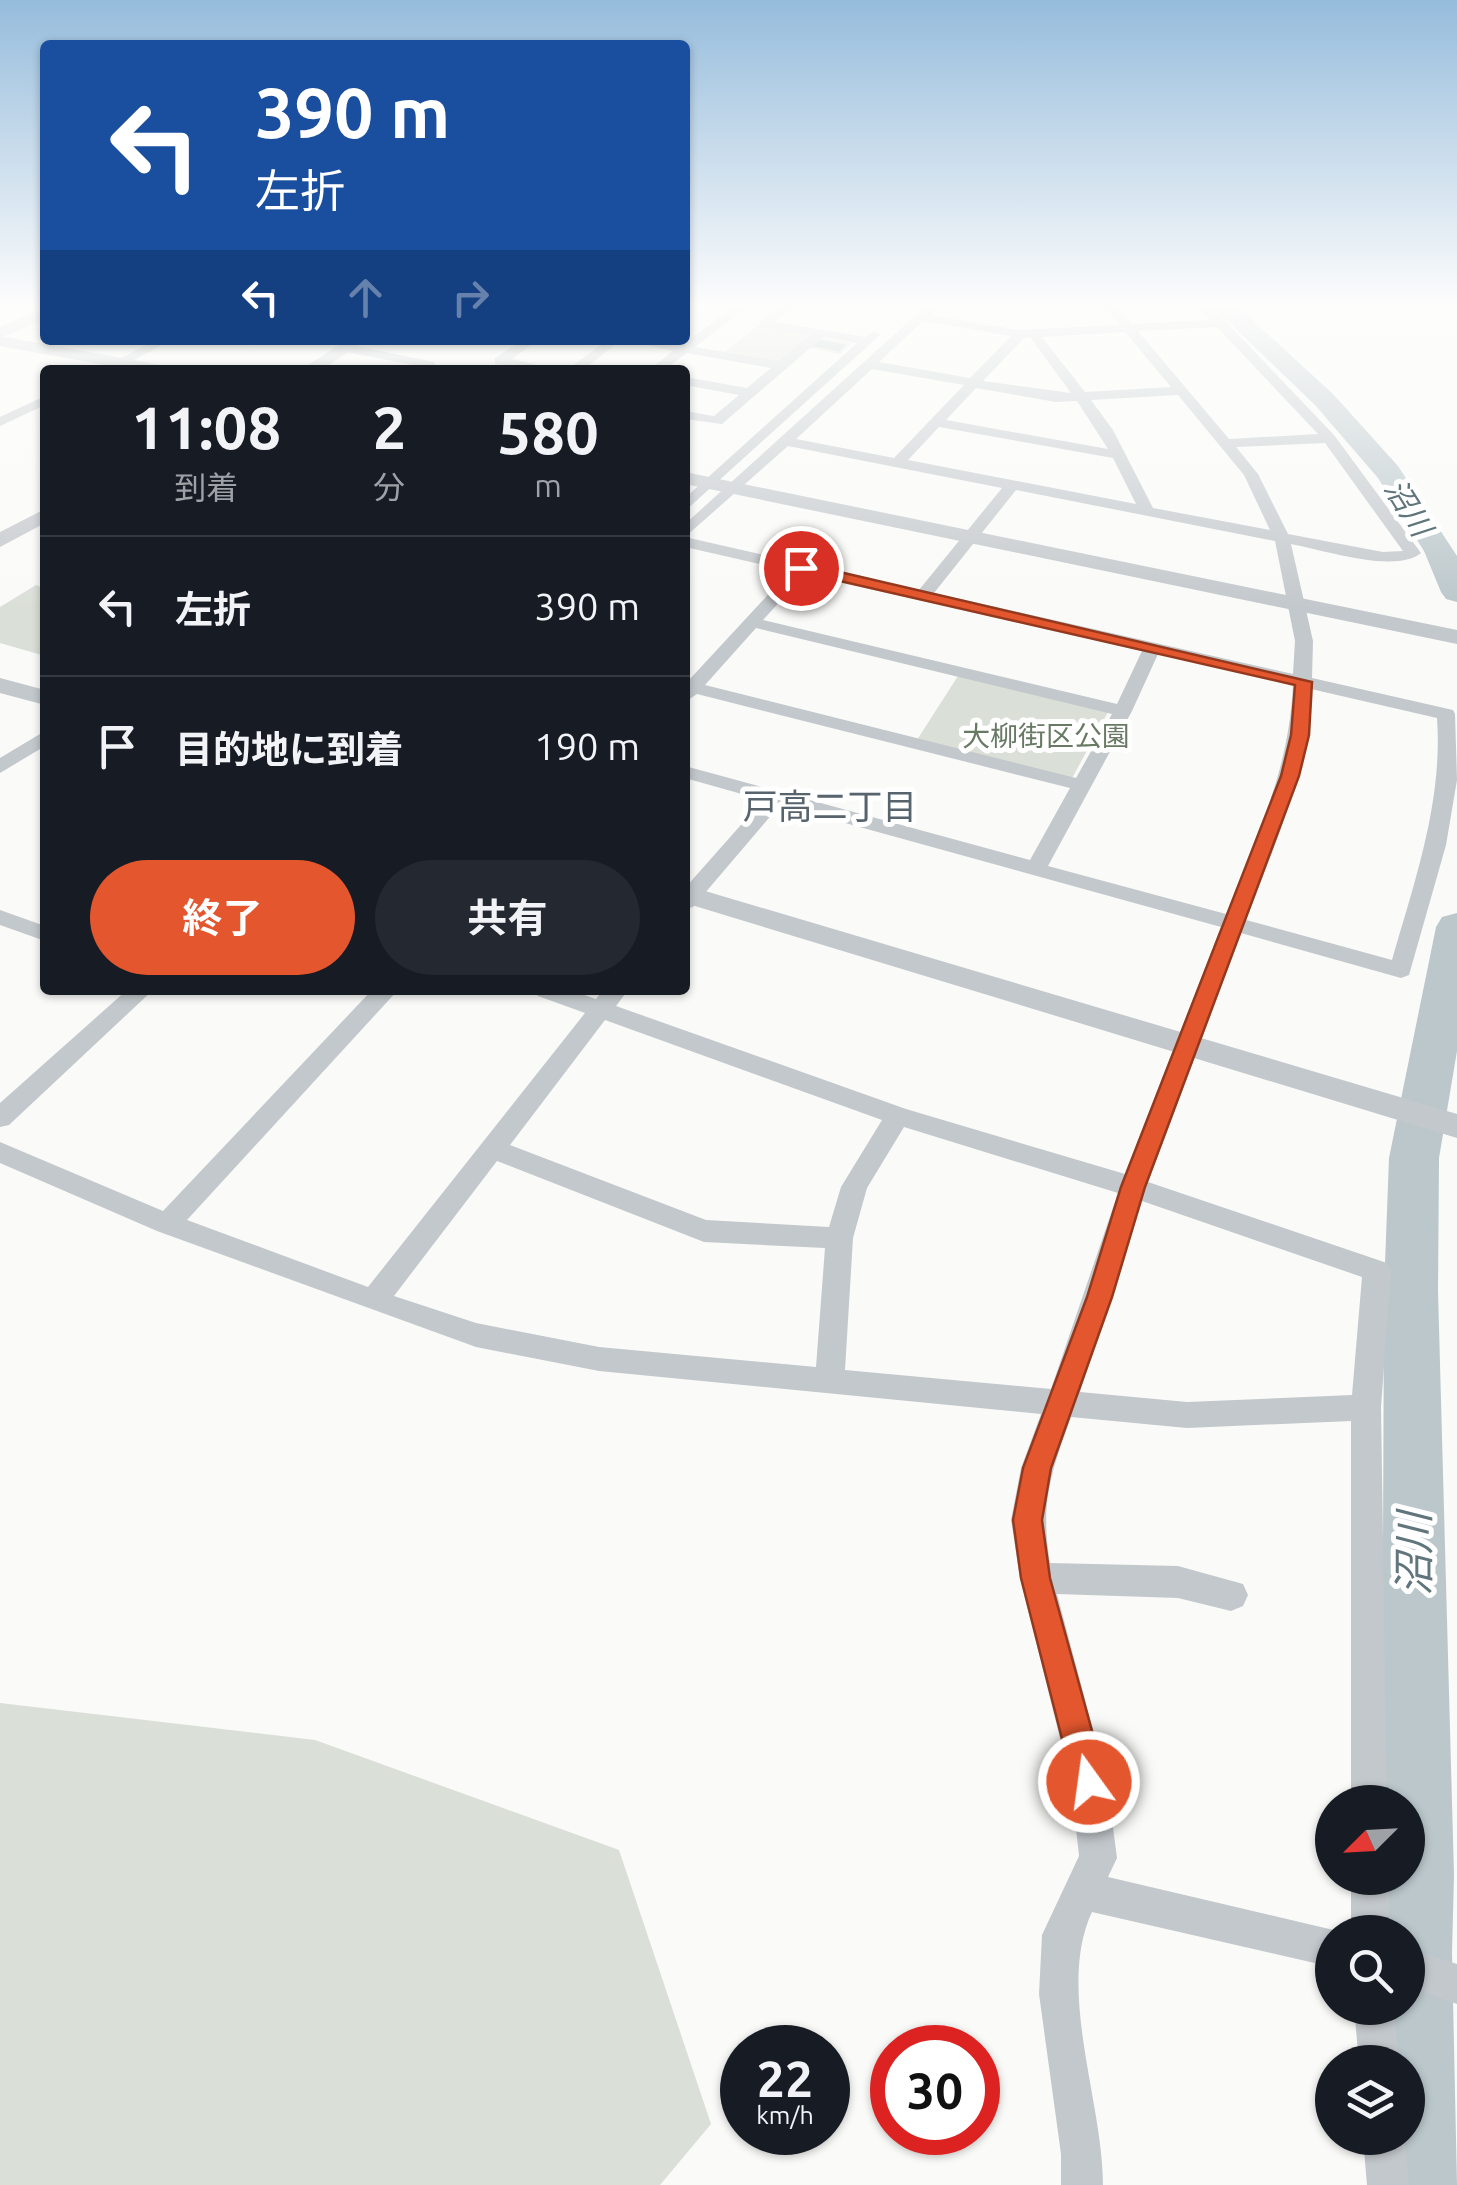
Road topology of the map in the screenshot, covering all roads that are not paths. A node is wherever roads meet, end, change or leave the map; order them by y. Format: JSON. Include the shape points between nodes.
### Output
{"nodes":[{"id":1,"x":33,"y":406,"type":"edge"},
{"id":2,"x":735,"y":406,"type":"edge"},
{"id":3,"x":796,"y":406,"type":"edge"},
{"id":4,"x":823,"y":406,"type":"edge"},
{"id":5,"x":953,"y":406,"type":"edge"},
{"id":6,"x":1088,"y":406,"type":"edge"},
{"id":7,"x":1195,"y":406,"type":"edge"},
{"id":8,"x":1300,"y":406,"type":"edge"},
{"id":9,"x":690,"y":416,"type":"edge"},
{"id":10,"x":0,"y":422,"type":"edge"},
{"id":11,"x":938,"y":422,"type":"junction"},
{"id":12,"x":1329,"y":438,"type":"junction"},
{"id":13,"x":786,"y":441,"type":"junction"},
{"id":14,"x":1228,"y":443,"type":"junction"},
{"id":15,"x":1119,"y":455,"type":"junction"},
{"id":16,"x":898,"y":462,"type":"junction"},
{"id":17,"x":690,"y":479,"type":"edge"},
{"id":18,"x":710,"y":483,"type":"junction"},
{"id":19,"x":1012,"y":486,"type":"junction"},
{"id":20,"x":733,"y":488,"type":"junction"},
{"id":21,"x":690,"y":501,"type":"edge"},
{"id":22,"x":1146,"y":509,"type":"junction"},
{"id":23,"x":40,"y":520,"type":"edge"},
{"id":24,"x":690,"y":527,"type":"edge"},
{"id":25,"x":968,"y":536,"type":"junction"},
{"id":26,"x":2,"y":537,"type":"edge"},
{"id":27,"x":1282,"y":538,"type":"junction"},
{"id":28,"x":690,"y":543,"type":"edge"},
{"id":29,"x":801,"y":568,"type":"junction"},
{"id":30,"x":925,"y":593,"type":"junction"},
{"id":31,"x":1298,"y":606,"type":"junction"},
{"id":32,"x":755,"y":622,"type":"junction"},
{"id":33,"x":1457,"y":638,"type":"edge"},
{"id":34,"x":1153,"y":646,"type":"junction"},
{"id":35,"x":1304,"y":682,"type":"junction"},
{"id":36,"x":0,"y":685,"type":"edge"},
{"id":37,"x":690,"y":687,"type":"edge"},
{"id":38,"x":690,"y":689,"type":"edge"},
{"id":39,"x":40,"y":697,"type":"edge"},
{"id":40,"x":1122,"y":711,"type":"junction"},
{"id":41,"x":40,"y":740,"type":"edge"},
{"id":42,"x":0,"y":767,"type":"edge"},
{"id":43,"x":690,"y":773,"type":"edge"},
{"id":44,"x":1081,"y":785,"type":"junction"},
{"id":45,"x":775,"y":798,"type":"junction"},
{"id":46,"x":1034,"y":870,"type":"junction"},
{"id":47,"x":690,"y":893,"type":"edge"},
{"id":48,"x":690,"y":898,"type":"edge"},
{"id":49,"x":0,"y":917,"type":"edge"},
{"id":50,"x":1232,"y":921,"type":"junction"},
{"id":51,"x":40,"y":932,"type":"edge"},
{"id":52,"x":135,"y":995,"type":"edge"},
{"id":53,"x":381,"y":995,"type":"edge"},
{"id":54,"x":578,"y":995,"type":"edge"},
{"id":55,"x":609,"y":1000,"type":"edge"},
{"id":56,"x":1187,"y":1044,"type":"junction"},
{"id":57,"x":898,"y":1116,"type":"junction"},
{"id":58,"x":0,"y":1118,"type":"edge"},
{"id":59,"x":1457,"y":1126,"type":"edge"},
{"id":60,"x":495,"y":1150,"type":"junction"},
{"id":61,"x":0,"y":1152,"type":"edge"},
{"id":62,"x":1133,"y":1187,"type":"junction"},
{"id":63,"x":166,"y":1224,"type":"junction"},
{"id":64,"x":839,"y":1238,"type":"junction"},
{"id":65,"x":374,"y":1301,"type":"junction"},
{"id":66,"x":830,"y":1381,"type":"junction"},
{"id":67,"x":1060,"y":1406,"type":"junction"},
{"id":68,"x":1366,"y":1407,"type":"junction"},
{"id":69,"x":1036,"y":1578,"type":"junction"},
{"id":70,"x":1230,"y":1595,"type":"dead end"},
{"id":71,"x":1369,"y":1785,"type":"edge"},
{"id":72,"x":1085,"y":1891,"type":"junction"},
{"id":73,"x":1315,"y":1944,"type":"edge"},
{"id":74,"x":1425,"y":1974,"type":"edge"},
{"id":75,"x":1457,"y":1984,"type":"edge"},
{"id":76,"x":1385,"y":2155,"type":"edge"},
{"id":77,"x":1082,"y":2185,"type":"edge"},
{"id":78,"x":1388,"y":2185,"type":"edge"}],
"edges":[{"from":1,"to":10,"type":"street"},
{"from":2,"to":9,"type":"street","via":[[717,421]]},
{"from":3,"to":18,"type":"street"},
{"from":4,"to":13,"type":"street"},
{"from":5,"to":11,"type":"street"},
{"from":6,"to":15,"type":"street"},
{"from":7,"to":14,"type":"street"},
{"from":8,"to":12,"type":"street"},
{"from":11,"to":15,"type":"street"},
{"from":11,"to":16,"type":"street"},
{"from":12,"to":14,"type":"street"},
{"from":12,"to":27,"type":"street","via":[[1413,554],[1382,556]]},
{"from":13,"to":16,"type":"street"},
{"from":13,"to":20,"type":"street"},
{"from":14,"to":27,"type":"street"},
{"from":15,"to":22,"type":"street"},
{"from":16,"to":19,"type":"street"},
{"from":17,"to":18,"type":"street"},
{"from":18,"to":20,"type":"street"},
{"from":18,"to":21,"type":"street"},
{"from":19,"to":22,"type":"street"},
{"from":19,"to":25,"type":"street"},
{"from":20,"to":24,"type":"street"},
{"from":20,"to":25,"type":"street"},
{"from":22,"to":27,"type":"street"},
{"from":23,"to":26,"type":"street"},
{"from":25,"to":30,"type":"street"},
{"from":25,"to":31,"type":"street"},
{"from":27,"to":31,"type":"street"},
{"from":28,"to":29,"type":"street"},
{"from":29,"to":30,"type":"street"},
{"from":29,"to":32,"type":"street"},
{"from":30,"to":34,"type":"street"},
{"from":31,"to":33,"type":"street"},
{"from":31,"to":35,"type":"street"},
{"from":32,"to":37,"type":"street"},
{"from":32,"to":40,"type":"street"},
{"from":34,"to":35,"type":"street"},
{"from":34,"to":40,"type":"street"},
{"from":35,"to":50,"type":"street","via":[[1290,776]]},
{"from":35,"to":50,"type":"street","via":[[1446,714],[1450,762],[1436,845],[1400,970]]},
{"from":36,"to":39,"type":"street"},
{"from":38,"to":44,"type":"street"},
{"from":40,"to":44,"type":"street"},
{"from":41,"to":42,"type":"street"},
{"from":43,"to":45,"type":"street"},
{"from":44,"to":46,"type":"street"},
{"from":45,"to":46,"type":"street"},
{"from":45,"to":47,"type":"street"},
{"from":46,"to":50,"type":"street"},
{"from":48,"to":56,"type":"street"},
{"from":49,"to":51,"type":"street"},
{"from":50,"to":56,"type":"street"},
{"from":52,"to":58,"type":"street"},
{"from":53,"to":63,"type":"street"},
{"from":54,"to":55,"type":"street"},
{"from":55,"to":57,"type":"street"},
{"from":55,"to":60,"type":"street"},
{"from":56,"to":59,"type":"street"},
{"from":56,"to":62,"type":"street"},
{"from":57,"to":62,"type":"street"},
{"from":57,"to":64,"type":"street","via":[[854,1187]]},
{"from":60,"to":64,"type":"street","via":[[704,1230]]},
{"from":60,"to":65,"type":"street"},
{"from":61,"to":63,"type":"street"},
{"from":62,"to":67,"type":"street"},
{"from":62,"to":68,"type":"street","via":[[1377,1271]]},
{"from":63,"to":65,"type":"street"},
{"from":64,"to":66,"type":"street"},
{"from":65,"to":66,"type":"street","via":[[476,1335],[599,1359]]},
{"from":66,"to":67,"type":"street"},
{"from":67,"to":68,"type":"street","via":[[1187,1415]]},
{"from":67,"to":69,"type":"street","via":[[1037,1468],[1028,1520]]},
{"from":68,"to":71,"type":"street"},
{"from":69,"to":70,"type":"street","via":[[1178,1582]]},
{"from":69,"to":72,"type":"street","via":[[1089,1782],[1098,1858]]},
{"from":72,"to":73,"type":"street"},
{"from":72,"to":77,"type":"street","via":[[1061,1935],[1059,1994]]},
{"from":74,"to":75,"type":"street"},
{"from":76,"to":78,"type":"street"}]}
